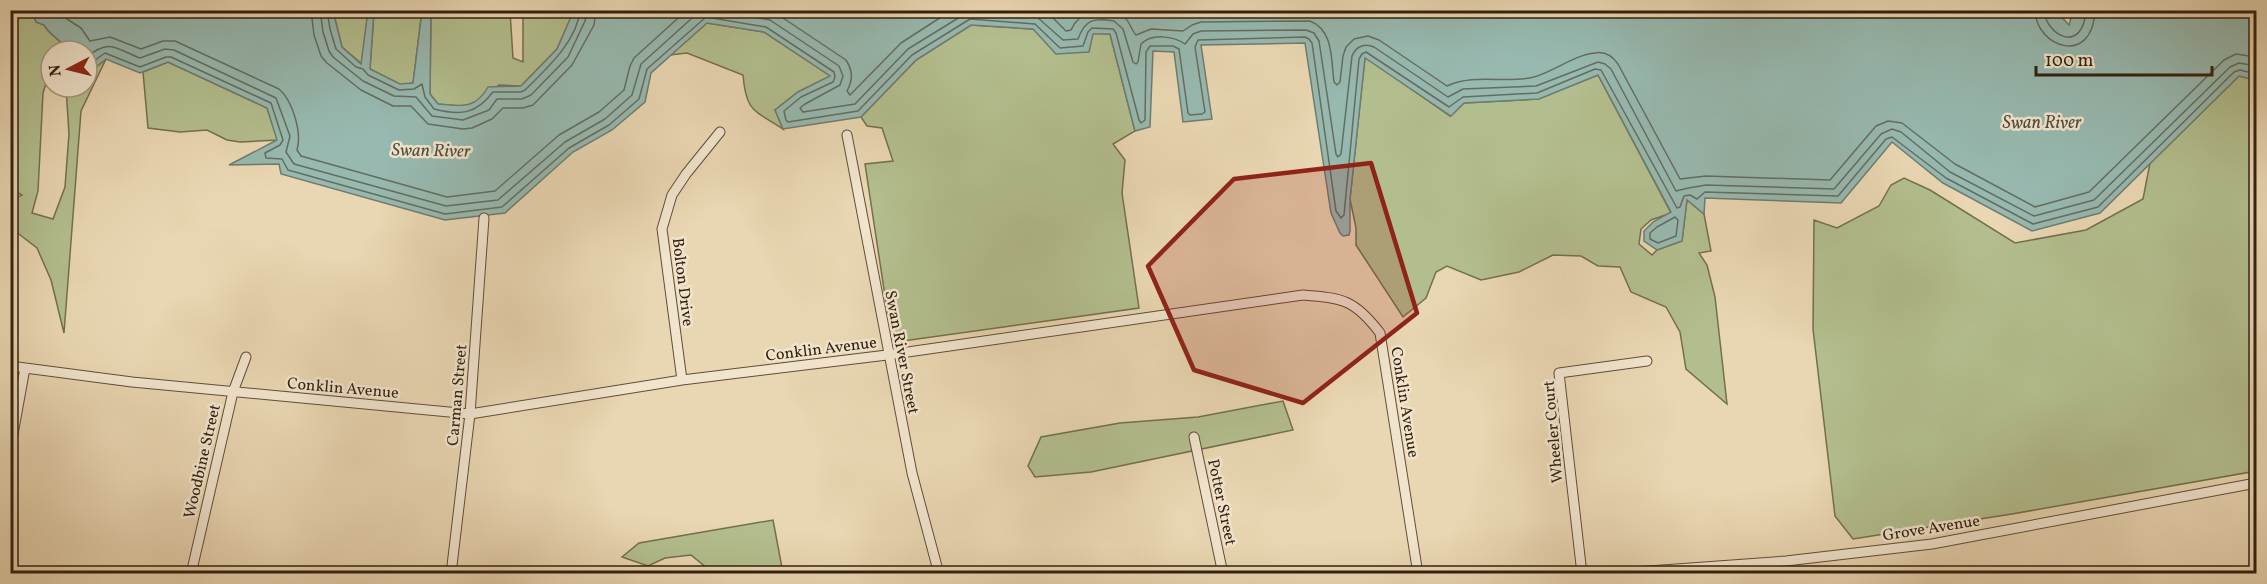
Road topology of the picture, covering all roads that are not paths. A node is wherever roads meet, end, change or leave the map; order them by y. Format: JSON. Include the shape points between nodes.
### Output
{"nodes":[{"id":1,"x":720,"y":132,"type":"dead end"},
{"id":2,"x":846,"y":135,"type":"dead end"},
{"id":3,"x":484,"y":218,"type":"dead end"},
{"id":4,"x":887,"y":355,"type":"junction"},
{"id":5,"x":246,"y":357,"type":"dead end"},
{"id":6,"x":1647,"y":361,"type":"dead end"},
{"id":7,"x":10,"y":366,"type":"edge"},
{"id":8,"x":26,"y":368,"type":"junction"},
{"id":9,"x":682,"y":380,"type":"junction"},
{"id":10,"x":233,"y":392,"type":"junction"},
{"id":11,"x":470,"y":414,"type":"junction"},
{"id":12,"x":1194,"y":437,"type":"dead end"},
{"id":13,"x":10,"y":452,"type":"edge"},
{"id":14,"x":2256,"y":483,"type":"edge"},
{"id":15,"x":191,"y":573,"type":"edge"},
{"id":16,"x":451,"y":573,"type":"edge"},
{"id":17,"x":939,"y":573,"type":"edge"},
{"id":18,"x":1223,"y":573,"type":"edge"},
{"id":19,"x":1418,"y":573,"type":"edge"},
{"id":20,"x":1582,"y":573,"type":"edge"},
{"id":21,"x":1607,"y":573,"type":"edge"}],
"edges":[{"from":1,"to":9,"type":"street","name":"Bolton Drive","via":[[672,195],[662,230]]},
{"from":2,"to":4,"type":"street","name":"Swan River Street"},
{"from":3,"to":11,"type":"street","name":"Carman Street"},
{"from":4,"to":9,"type":"street","name":"Conklin Avenue"},
{"from":4,"to":17,"type":"street","name":"Swan River Street","via":[[912,473]]},
{"from":4,"to":19,"type":"street","name":"Conklin Avenue","via":[[1303,295],[1336,297],[1356,306],[1380,333]]},
{"from":5,"to":10,"type":"street","name":"Woodbine Street"},
{"from":6,"to":20,"type":"street","name":"Wheeler Court","via":[[1559,373]]},
{"from":7,"to":8,"type":"street","name":"Conklin Avenue"},
{"from":8,"to":10,"type":"street","name":"Conklin Avenue"},
{"from":8,"to":13,"type":"street"},
{"from":9,"to":11,"type":"street","name":"Conklin Avenue"},
{"from":10,"to":11,"type":"street","name":"Conklin Avenue"},
{"from":10,"to":15,"type":"street","name":"Woodbine Street"},
{"from":11,"to":16,"type":"street","name":"Carman Street"},
{"from":12,"to":18,"type":"street","name":"Potter Street"},
{"from":14,"to":21,"type":"street","name":"Grove Avenue","via":[[1932,544],[1786,561]]}]}
